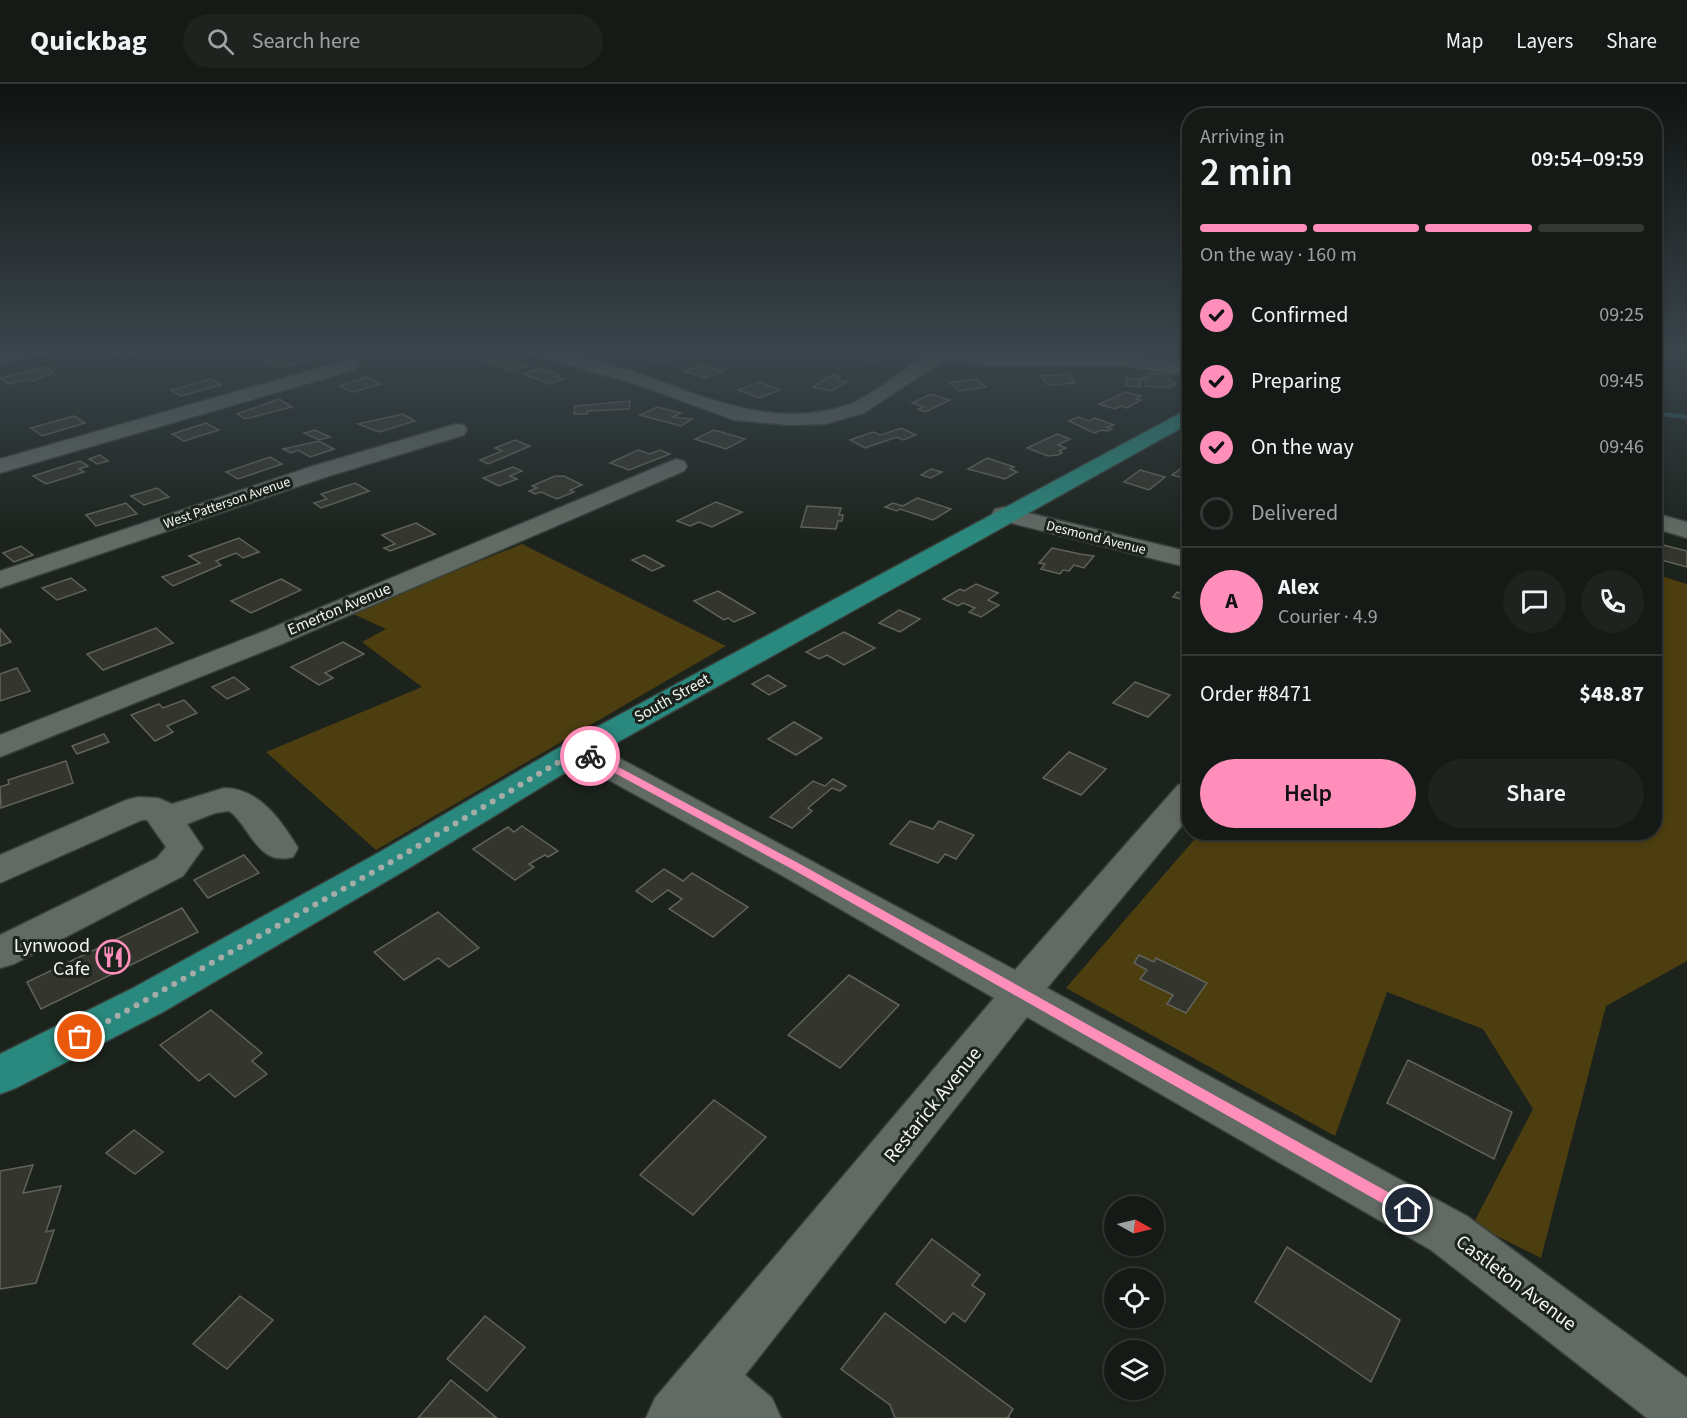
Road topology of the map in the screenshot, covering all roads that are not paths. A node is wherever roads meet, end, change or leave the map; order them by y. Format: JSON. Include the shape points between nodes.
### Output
{"nodes":[{"id":1,"x":183,"y":413,"type":"edge"},
{"id":2,"x":734,"y":413,"type":"edge"},
{"id":3,"x":842,"y":413,"type":"edge"},
{"id":4,"x":1182,"y":418,"type":"edge"},
{"id":5,"x":456,"y":430,"type":"dead end"},
{"id":6,"x":676,"y":465,"type":"dead end"},
{"id":7,"x":0,"y":466,"type":"edge"},
{"id":8,"x":1004,"y":514,"type":"junction"},
{"id":9,"x":1662,"y":522,"type":"edge"},
{"id":10,"x":1687,"y":530,"type":"edge"},
{"id":11,"x":1182,"y":558,"type":"edge"},
{"id":12,"x":0,"y":580,"type":"edge"},
{"id":13,"x":0,"y":747,"type":"edge"},
{"id":14,"x":579,"y":750,"type":"junction"},
{"id":15,"x":1182,"y":802,"type":"edge"},
{"id":16,"x":165,"y":820,"type":"junction"},
{"id":17,"x":280,"y":848,"type":"dead end"},
{"id":18,"x":0,"y":870,"type":"edge"},
{"id":19,"x":0,"y":953,"type":"edge"},
{"id":20,"x":1020,"y":993,"type":"junction"},
{"id":21,"x":0,"y":1076,"type":"edge"},
{"id":22,"x":691,"y":1399,"type":"edge"},
{"id":23,"x":1687,"y":1413,"type":"edge"},
{"id":24,"x":752,"y":1418,"type":"edge"}],
"edges":[{"from":1,"to":7,"type":"street"},
{"from":2,"to":3,"type":"street","via":[[789,419]]},
{"from":4,"to":8,"type":"main road","name":"South Street"},
{"from":5,"to":12,"type":"street","name":"West Patterson Avenue"},
{"from":6,"to":13,"type":"street","name":"Emerton Avenue","via":[[272,638]]},
{"from":8,"to":11,"type":"street","name":"Desmond Avenue"},
{"from":8,"to":14,"type":"main road","name":"South Street"},
{"from":9,"to":10,"type":"street"},
{"from":14,"to":20,"type":"street","name":"Castleton Avenue"},
{"from":14,"to":21,"type":"main road","name":"South Street","via":[[148,1000]]},
{"from":15,"to":20,"type":"street","name":"Restarick Avenue"},
{"from":16,"to":17,"type":"street","via":[[212,802],[240,801]]},
{"from":16,"to":18,"type":"street","via":[[158,810],[138,808]]},
{"from":16,"to":19,"type":"street","via":[[184,848],[170,867]]},
{"from":20,"to":22,"type":"street","name":"Restarick Avenue"},
{"from":20,"to":23,"type":"street","name":"Castleton Avenue","via":[[1449,1233]]},
{"from":22,"to":24,"type":"street"}]}
